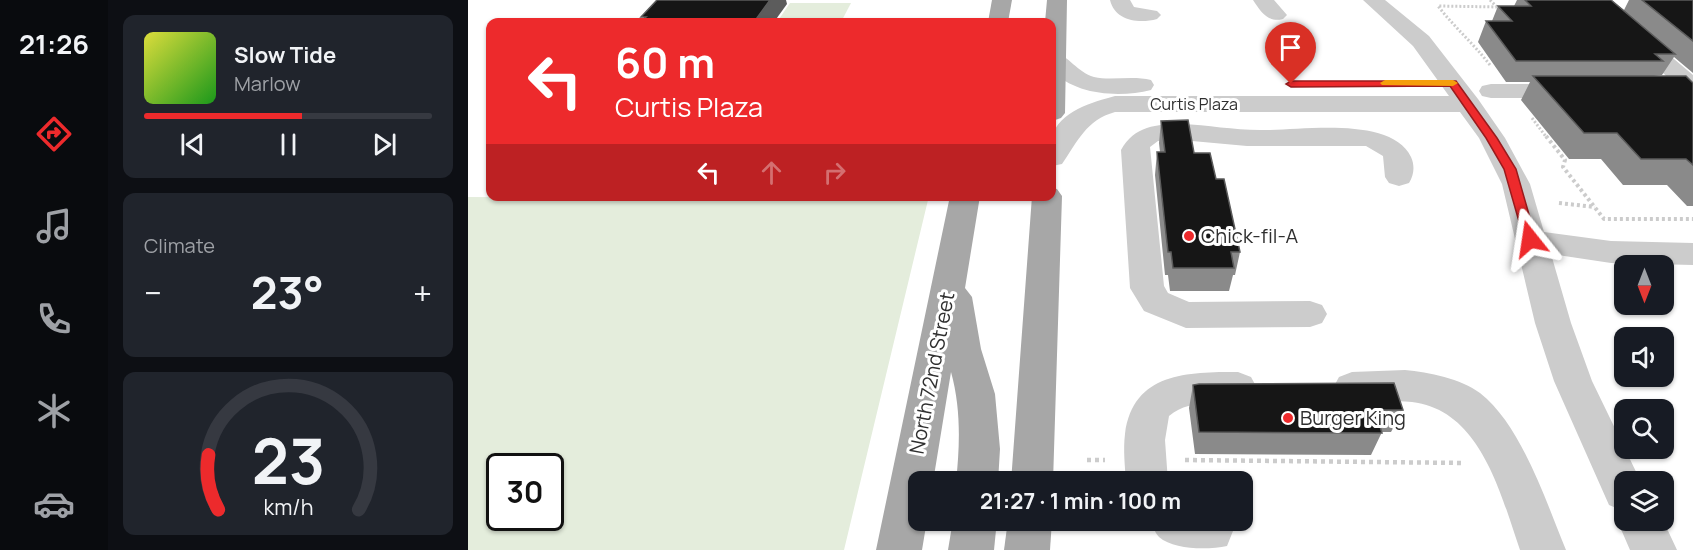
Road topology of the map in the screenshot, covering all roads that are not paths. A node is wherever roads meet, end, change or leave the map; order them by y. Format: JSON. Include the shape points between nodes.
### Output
{"nodes":[{"id":1,"x":1002,"y":0,"type":"edge"},
{"id":2,"x":1120,"y":0,"type":"edge"},
{"id":3,"x":1373,"y":0,"type":"edge"},
{"id":4,"x":1592,"y":0,"type":"edge"},
{"id":5,"x":1057,"y":1,"type":"edge"},
{"id":6,"x":1150,"y":15,"type":"dead end"},
{"id":7,"x":999,"y":18,"type":"edge"},
{"id":8,"x":1056,"y":20,"type":"edge"},
{"id":9,"x":1056,"y":61,"type":"edge"},
{"id":10,"x":1477,"y":87,"type":"junction"},
{"id":11,"x":1693,"y":87,"type":"edge"},
{"id":12,"x":1595,"y":91,"type":"edge"},
{"id":13,"x":1665,"y":92,"type":"edge"},
{"id":14,"x":1693,"y":92,"type":"edge"},
{"id":15,"x":1056,"y":151,"type":"edge"},
{"id":16,"x":1399,"y":177,"type":"dead end"},
{"id":17,"x":964,"y":201,"type":"edge"},
{"id":18,"x":1047,"y":201,"type":"edge"},
{"id":19,"x":1530,"y":239,"type":"junction"},
{"id":20,"x":1693,"y":254,"type":"edge"},
{"id":21,"x":952,"y":268,"type":"junction"},
{"id":22,"x":1310,"y":314,"type":"dead end"},
{"id":23,"x":1273,"y":388,"type":"edge"},
{"id":24,"x":1318,"y":388,"type":"edge"},
{"id":25,"x":979,"y":471,"type":"edge"},
{"id":26,"x":1033,"y":471,"type":"edge"},
{"id":27,"x":1147,"y":471,"type":"edge"},
{"id":28,"x":1615,"y":471,"type":"edge"},
{"id":29,"x":974,"y":531,"type":"edge"},
{"id":30,"x":1029,"y":531,"type":"edge"},
{"id":31,"x":1644,"y":531,"type":"edge"},
{"id":32,"x":898,"y":550,"type":"edge"},
{"id":33,"x":971,"y":550,"type":"edge"},
{"id":34,"x":1027,"y":550,"type":"edge"},
{"id":35,"x":1543,"y":550,"type":"edge"},
{"id":36,"x":1654,"y":550,"type":"edge"}],
"edges":[{"from":1,"to":7,"type":"main road"},
{"from":2,"to":6,"type":"street","via":[[1125,11]]},
{"from":3,"to":10,"type":"street"},
{"from":4,"to":11,"type":"street"},
{"from":5,"to":8,"type":"main road"},
{"from":9,"to":10,"type":"street","name":"Curtis Plaza","via":[[1073,78],[1107,85]]},
{"from":10,"to":12,"type":"street"},
{"from":10,"to":15,"type":"street","name":"Curtis Plaza","via":[[1115,104],[1086,112]]},
{"from":10,"to":19,"type":"street","via":[[1510,169]]},
{"from":13,"to":14,"type":"street"},
{"from":16,"to":22,"type":"street","via":[[1400,167],[1392,147],[1368,138],[1249,138],[1160,132],[1137,143],[1147,288],[1156,302],[1186,315]]},
{"from":17,"to":21,"type":"main road","name":"North 72nd Street"},
{"from":18,"to":26,"type":"main road"},
{"from":19,"to":20,"type":"street","via":[[1617,254]]},
{"from":19,"to":28,"type":"street","via":[[1573,381]]},
{"from":21,"to":25,"type":"main road","via":[[963,349],[976,394]]},
{"from":21,"to":32,"type":"main road","name":"North 72nd Street"},
{"from":23,"to":27,"type":"street","via":[[1194,388],[1168,394],[1148,415]]},
{"from":24,"to":35,"type":"street","via":[[1419,387],[1464,403],[1491,434]]},
{"from":29,"to":33,"type":"main road"},
{"from":30,"to":34,"type":"main road"},
{"from":31,"to":36,"type":"street"}]}
